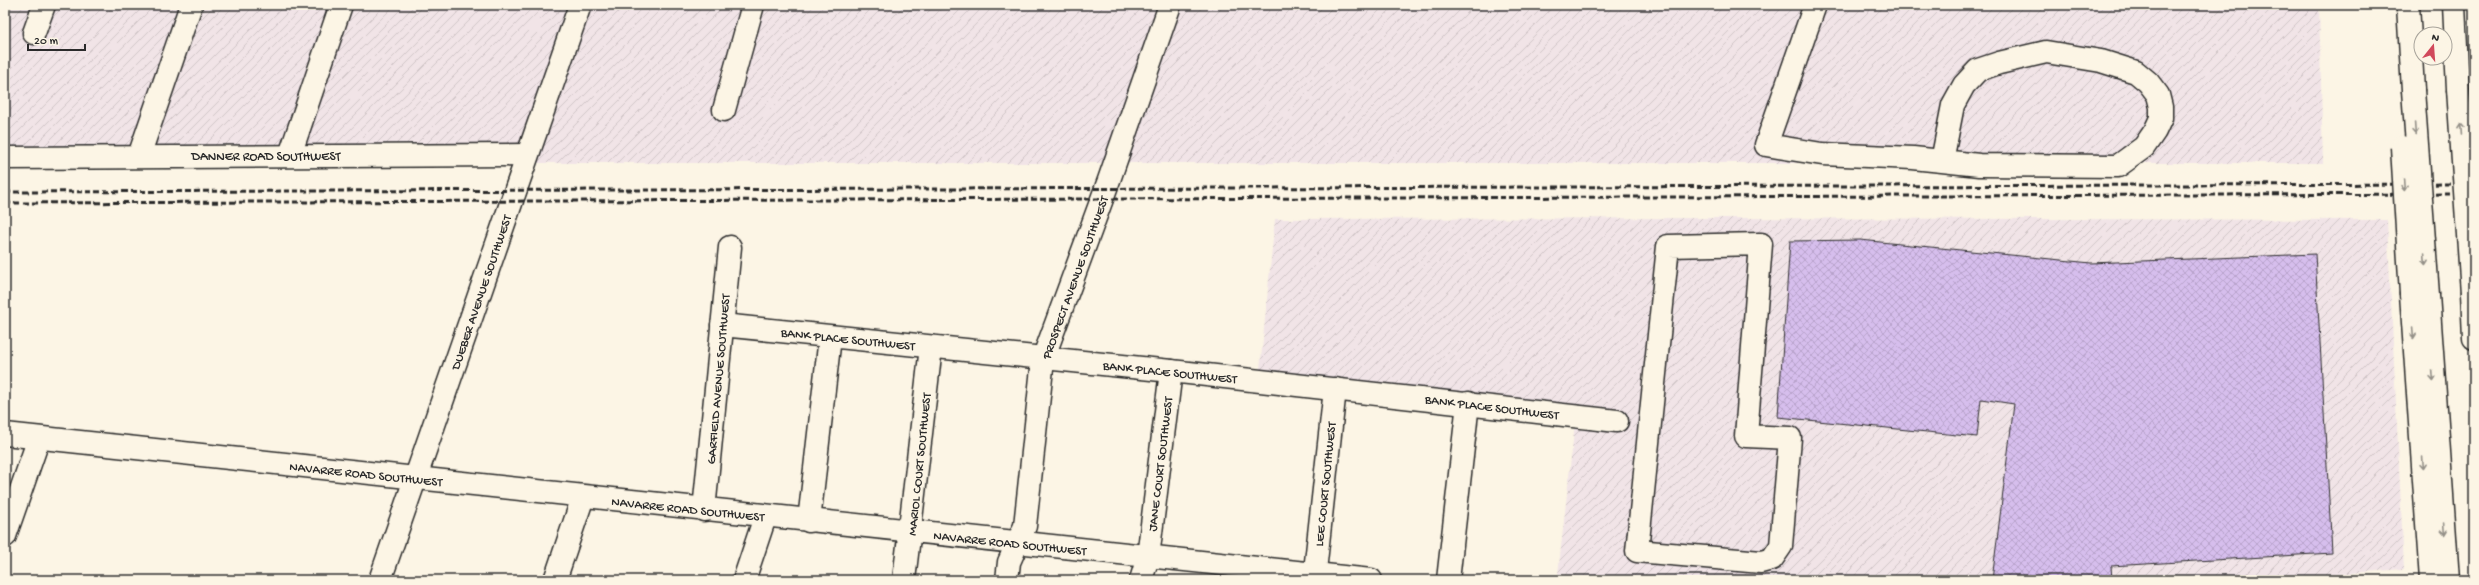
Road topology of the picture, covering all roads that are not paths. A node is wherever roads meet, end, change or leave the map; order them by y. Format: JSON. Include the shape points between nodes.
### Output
{"nodes":[{"id":1,"x":44,"y":5,"type":"edge"},
{"id":2,"x":191,"y":5,"type":"edge"},
{"id":3,"x":341,"y":5,"type":"edge"},
{"id":4,"x":580,"y":5,"type":"edge"},
{"id":5,"x":753,"y":5,"type":"edge"},
{"id":6,"x":1170,"y":5,"type":"edge"},
{"id":7,"x":1814,"y":5,"type":"edge"},
{"id":8,"x":2394,"y":5,"type":"edge"},
{"id":9,"x":2408,"y":5,"type":"edge"},
{"id":10,"x":2454,"y":5,"type":"edge"},
{"id":11,"x":34,"y":32,"type":"dead end"},
{"id":12,"x":2405,"y":90,"type":"junction"},
{"id":13,"x":724,"y":110,"type":"dead end"},
{"id":14,"x":290,"y":155,"type":"junction"},
{"id":15,"x":527,"y":155,"type":"junction"},
{"id":16,"x":139,"y":156,"type":"junction"},
{"id":17,"x":5,"y":158,"type":"edge"},
{"id":18,"x":1942,"y":161,"type":"junction"},
{"id":19,"x":730,"y":247,"type":"dead end"},
{"id":20,"x":722,"y":325,"type":"junction"},
{"id":21,"x":830,"y":337,"type":"junction"},
{"id":22,"x":2474,"y":338,"type":"edge"},
{"id":23,"x":931,"y":347,"type":"junction"},
{"id":24,"x":1043,"y":359,"type":"junction"},
{"id":25,"x":1171,"y":371,"type":"junction"},
{"id":26,"x":1335,"y":389,"type":"junction"},
{"id":27,"x":1468,"y":403,"type":"junction"},
{"id":28,"x":1617,"y":421,"type":"dead end"},
{"id":29,"x":5,"y":434,"type":"edge"},
{"id":30,"x":39,"y":438,"type":"junction"},
{"id":31,"x":416,"y":478,"type":"junction"},
{"id":32,"x":2433,"y":492,"type":"junction"},
{"id":33,"x":583,"y":497,"type":"junction"},
{"id":34,"x":704,"y":510,"type":"junction"},
{"id":35,"x":765,"y":517,"type":"junction"},
{"id":36,"x":809,"y":521,"type":"junction"},
{"id":37,"x":911,"y":532,"type":"junction"},
{"id":38,"x":5,"y":536,"type":"edge"},
{"id":39,"x":1017,"y":543,"type":"junction"},
{"id":40,"x":1148,"y":557,"type":"junction"},
{"id":41,"x":1731,"y":570,"type":"edge"},
{"id":42,"x":1314,"y":577,"type":"edge"},
{"id":43,"x":380,"y":580,"type":"edge"},
{"id":44,"x":555,"y":580,"type":"edge"},
{"id":45,"x":744,"y":580,"type":"edge"},
{"id":46,"x":904,"y":580,"type":"edge"},
{"id":47,"x":1007,"y":580,"type":"edge"},
{"id":48,"x":1141,"y":580,"type":"edge"},
{"id":49,"x":1371,"y":580,"type":"edge"},
{"id":50,"x":1448,"y":580,"type":"edge"},
{"id":51,"x":2431,"y":580,"type":"edge"},
{"id":52,"x":2448,"y":580,"type":"edge"}],
"edges":[{"from":1,"to":11,"type":"main road"},
{"from":2,"to":16,"type":"main road"},
{"from":3,"to":14,"type":"main road"},
{"from":4,"to":15,"type":"main road","name":"DUEBER AVENUE SOUTHWEST"},
{"from":5,"to":13,"type":"main road"},
{"from":6,"to":24,"type":"main road","name":"PROSPECT AVENUE SOUTHWEST"},
{"from":7,"to":18,"type":"main road","via":[[1766,145],[1822,154]]},
{"from":8,"to":12,"type":"main road"},
{"from":9,"to":12,"type":"main road"},
{"from":22,"to":10,"type":"main road","one_way":true,"bridge":true},
{"from":12,"to":32,"type":"main road","one_way":true,"bridge":true},
{"from":14,"to":15,"type":"main road","name":"DANNER ROAD SOUTHWEST"},
{"from":14,"to":16,"type":"main road","name":"DANNER ROAD SOUTHWEST"},
{"from":15,"to":31,"type":"main road","name":"DUEBER AVENUE SOUTHWEST"},
{"from":16,"to":17,"type":"main road","name":"DANNER ROAD SOUTHWEST"},
{"from":18,"to":18,"type":"main road","via":[[1979,165],[2123,165],[2144,147],[2155,131],[2161,118],[2158,95],[2136,72],[2101,61],[2046,52],[1999,63],[1978,70],[1964,85],[1953,105]]},
{"from":19,"to":20,"type":"main road","name":"GARFIELD AVENUE SOUTHWEST"},
{"from":20,"to":21,"type":"main road","name":"BANK PLACE SOUTHWEST"},
{"from":20,"to":34,"type":"main road","name":"GARFIELD AVENUE SOUTHWEST"},
{"from":21,"to":23,"type":"main road","name":"BANK PLACE SOUTHWEST"},
{"from":21,"to":36,"type":"main road"},
{"from":23,"to":24,"type":"main road","name":"BANK PLACE SOUTHWEST"},
{"from":23,"to":37,"type":"main road","name":"MARIOL COURT SOUTHWEST"},
{"from":24,"to":25,"type":"main road","name":"BANK PLACE SOUTHWEST"},
{"from":24,"to":39,"type":"main road","name":"PROSPECT AVENUE SOUTHWEST","via":[[1025,526]]},
{"from":25,"to":26,"type":"main road","name":"BANK PLACE SOUTHWEST"},
{"from":25,"to":40,"type":"main road","name":"JANE COURT SOUTHWEST"},
{"from":26,"to":27,"type":"main road","name":"BANK PLACE SOUTHWEST"},
{"from":26,"to":42,"type":"main road","name":"LEE COURT SOUTHWEST"},
{"from":27,"to":28,"type":"main road","name":"BANK PLACE SOUTHWEST"},
{"from":27,"to":50,"type":"main road"},
{"from":29,"to":30,"type":"main road","name":"NAVARRE ROAD SOUTHWEST"},
{"from":30,"to":31,"type":"main road","name":"NAVARRE ROAD SOUTHWEST"},
{"from":30,"to":38,"type":"main road"},
{"from":31,"to":33,"type":"main road","name":"NAVARRE ROAD SOUTHWEST"},
{"from":31,"to":43,"type":"main road","name":"DUEBER AVENUE SOUTHWEST"},
{"from":32,"to":51,"type":"main road"},
{"from":32,"to":52,"type":"main road","one_way":true},
{"from":33,"to":34,"type":"main road","name":"NAVARRE ROAD SOUTHWEST"},
{"from":33,"to":44,"type":"main road"},
{"from":34,"to":35,"type":"main road","name":"NAVARRE ROAD SOUTHWEST"},
{"from":35,"to":36,"type":"main road","name":"NAVARRE ROAD SOUTHWEST"},
{"from":35,"to":45,"type":"main road"},
{"from":36,"to":37,"type":"main road","name":"NAVARRE ROAD SOUTHWEST"},
{"from":37,"to":39,"type":"main road","name":"NAVARRE ROAD SOUTHWEST"},
{"from":37,"to":46,"type":"main road","name":"MARIOL COURT SOUTHWEST"},
{"from":39,"to":40,"type":"main road","name":"NAVARRE ROAD SOUTHWEST"},
{"from":39,"to":47,"type":"main road","name":"PROSPECT AVENUE SOUTHWEST","via":[[1009,562]]},
{"from":40,"to":42,"type":"main road","name":"NAVARRE ROAD SOUTHWEST"},
{"from":40,"to":48,"type":"main road","name":"JANE COURT SOUTHWEST"},
{"from":41,"to":41,"type":"main road","via":[[1637,550],[1668,246],[1761,244],[1746,436],[1790,438],[1781,546],[1772,559]]},
{"from":42,"to":49,"type":"main road","name":"NAVARRE ROAD SOUTHWEST"}]}
